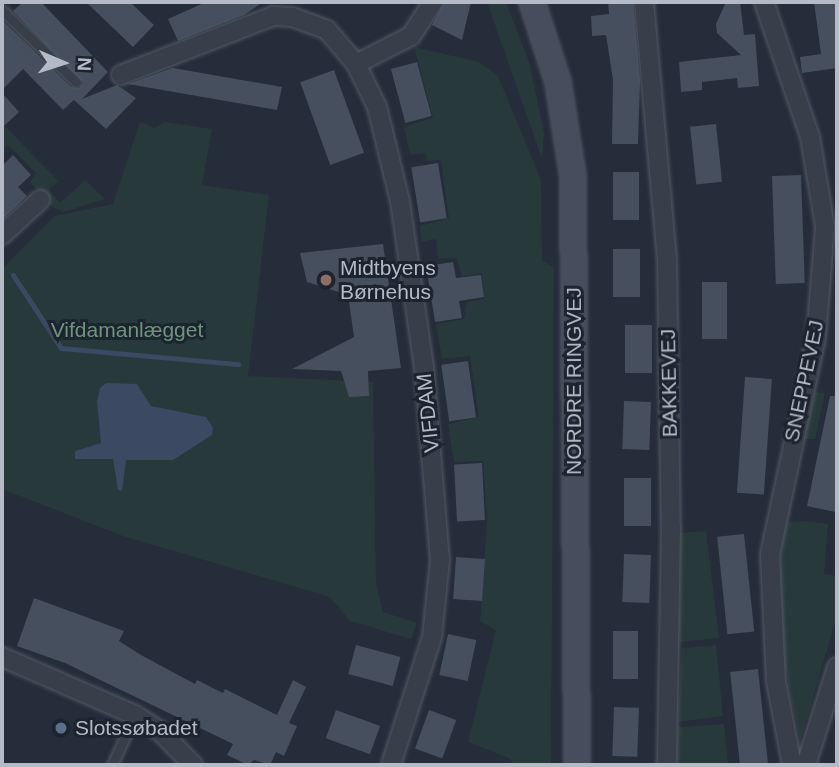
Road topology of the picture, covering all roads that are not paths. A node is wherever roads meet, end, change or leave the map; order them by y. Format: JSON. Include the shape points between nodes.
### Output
{"nodes":[{"id":1,"x":433,"y":2,"type":"edge"},
{"id":2,"x":532,"y":2,"type":"edge"},
{"id":3,"x":644,"y":2,"type":"edge"},
{"id":4,"x":764,"y":2,"type":"edge"},
{"id":5,"x":273,"y":9,"type":"edge"},
{"id":6,"x":2,"y":10,"type":"edge"},
{"id":7,"x":356,"y":64,"type":"junction"},
{"id":8,"x":121,"y":75,"type":"dead end"},
{"id":9,"x":76,"y":82,"type":"dead end"},
{"id":10,"x":40,"y":200,"type":"dead end"},
{"id":11,"x":2,"y":235,"type":"edge"},
{"id":12,"x":2,"y":657,"type":"edge"},
{"id":13,"x":837,"y":667,"type":"edge"},
{"id":14,"x":135,"y":715,"type":"junction"},
{"id":15,"x":112,"y":765,"type":"edge"},
{"id":16,"x":193,"y":765,"type":"edge"},
{"id":17,"x":391,"y":765,"type":"edge"},
{"id":18,"x":577,"y":765,"type":"edge"},
{"id":19,"x":667,"y":765,"type":"edge"},
{"id":20,"x":792,"y":765,"type":"edge"},
{"id":21,"x":806,"y":765,"type":"edge"}],
"edges":[{"from":1,"to":7,"type":"street","via":[[411,36]]},
{"from":2,"to":18,"type":"main road","name":"NORDRE RINGVEJ","via":[[558,82],[573,177]]},
{"from":3,"to":19,"type":"street","name":"BAKKEVEJ","via":[[667,258],[671,527]]},
{"from":4,"to":20,"type":"street","name":"SNEPPEVEJ","via":[[810,137],[825,227],[816,338],[770,555],[776,681]]},
{"from":5,"to":7,"type":"street","name":"VIFDAM","via":[[327,30]]},
{"from":5,"to":8,"type":"street","name":"VIFDAM"},
{"from":6,"to":9,"type":"lane"},
{"from":7,"to":17,"type":"street","name":"VIFDAM","via":[[377,107],[393,164],[438,496],[440,560],[435,621]]},
{"from":10,"to":11,"type":"street"},
{"from":12,"to":14,"type":"street"},
{"from":13,"to":21,"type":"street"},
{"from":14,"to":15,"type":"lane"},
{"from":14,"to":16,"type":"street","via":[[161,732]]}]}
